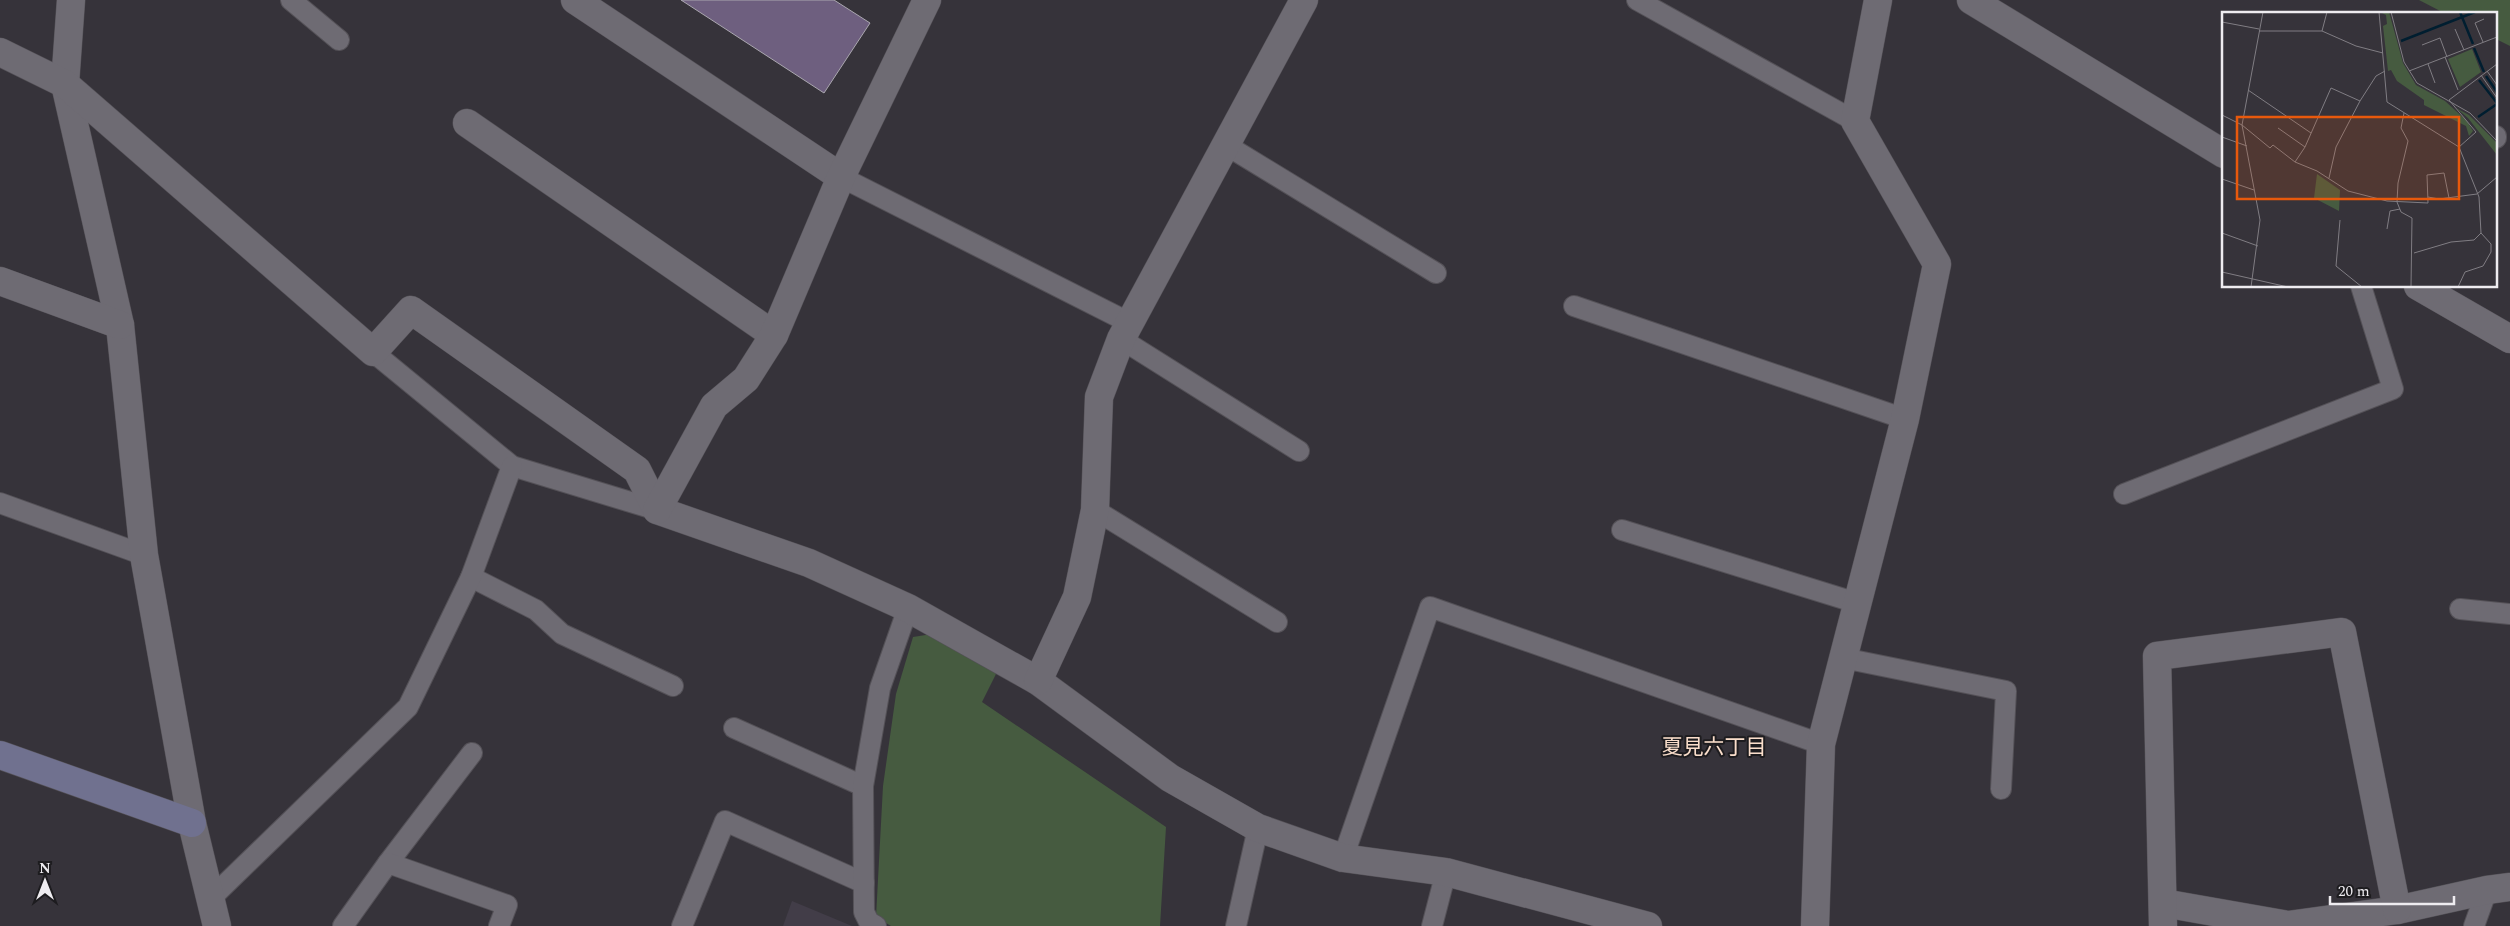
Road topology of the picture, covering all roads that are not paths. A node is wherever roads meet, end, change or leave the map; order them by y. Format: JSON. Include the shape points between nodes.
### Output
{"nodes":[{"id":1,"x":71,"y":0,"type":"edge"},
{"id":2,"x":291,"y":0,"type":"edge"},
{"id":3,"x":575,"y":0,"type":"edge"},
{"id":4,"x":926,"y":0,"type":"edge"},
{"id":5,"x":1304,"y":0,"type":"edge"},
{"id":6,"x":1637,"y":0,"type":"edge"},
{"id":7,"x":1878,"y":0,"type":"edge"},
{"id":8,"x":1971,"y":0,"type":"edge"},
{"id":9,"x":339,"y":40,"type":"dead end"},
{"id":10,"x":0,"y":52,"type":"edge"},
{"id":11,"x":65,"y":84,"type":"junction"},
{"id":12,"x":1855,"y":121,"type":"junction"},
{"id":13,"x":466,"y":123,"type":"dead end"},
{"id":14,"x":1226,"y":145,"type":"junction"},
{"id":15,"x":2222,"y":153,"type":"edge"},
{"id":16,"x":840,"y":177,"type":"junction"},
{"id":17,"x":1436,"y":273,"type":"dead end"},
{"id":18,"x":0,"y":281,"type":"edge"},
{"id":19,"x":2362,"y":288,"type":"edge"},
{"id":20,"x":2421,"y":288,"type":"edge"},
{"id":21,"x":1574,"y":306,"type":"dead end"},
{"id":22,"x":120,"y":325,"type":"junction"},
{"id":23,"x":1125,"y":331,"type":"junction"},
{"id":24,"x":774,"y":334,"type":"junction"},
{"id":25,"x":2510,"y":339,"type":"edge"},
{"id":26,"x":373,"y":352,"type":"junction"},
{"id":27,"x":1905,"y":419,"type":"junction"},
{"id":28,"x":1299,"y":451,"type":"dead end"},
{"id":29,"x":512,"y":466,"type":"junction"},
{"id":30,"x":2124,"y":494,"type":"dead end"},
{"id":31,"x":0,"y":503,"type":"edge"},
{"id":32,"x":657,"y":510,"type":"junction"},
{"id":33,"x":1095,"y":510,"type":"junction"},
{"id":34,"x":1622,"y":530,"type":"dead end"},
{"id":35,"x":144,"y":555,"type":"junction"},
{"id":36,"x":471,"y":576,"type":"junction"},
{"id":37,"x":1857,"y":603,"type":"junction"},
{"id":38,"x":908,"y":608,"type":"junction"},
{"id":39,"x":2460,"y":609,"type":"dead end"},
{"id":40,"x":2510,"y":614,"type":"edge"},
{"id":41,"x":1277,"y":622,"type":"dead end"},
{"id":42,"x":1843,"y":658,"type":"junction"},
{"id":43,"x":1038,"y":681,"type":"junction"},
{"id":44,"x":673,"y":686,"type":"dead end"},
{"id":45,"x":734,"y":728,"type":"dead end"},
{"id":46,"x":1821,"y":744,"type":"junction"},
{"id":47,"x":472,"y":753,"type":"dead end"},
{"id":48,"x":0,"y":755,"type":"edge"},
{"id":49,"x":863,"y":786,"type":"junction"},
{"id":50,"x":2001,"y":789,"type":"dead end"},
{"id":51,"x":192,"y":823,"type":"junction"},
{"id":52,"x":1258,"y":828,"type":"junction"},
{"id":53,"x":1343,"y":858,"type":"junction"},
{"id":54,"x":388,"y":863,"type":"junction"},
{"id":55,"x":1446,"y":872,"type":"junction"},
{"id":56,"x":864,"y":883,"type":"junction"},
{"id":57,"x":2498,"y":888,"type":"edge"},
{"id":58,"x":210,"y":900,"type":"junction"},
{"id":59,"x":2397,"y":910,"type":"junction"},
{"id":60,"x":2163,"y":914,"type":"edge"},
{"id":61,"x":1603,"y":920,"type":"edge"},
{"id":62,"x":217,"y":926,"type":"edge"},
{"id":63,"x":343,"y":926,"type":"edge"},
{"id":64,"x":499,"y":926,"type":"edge"},
{"id":65,"x":682,"y":926,"type":"edge"},
{"id":66,"x":876,"y":926,"type":"edge"},
{"id":67,"x":1236,"y":926,"type":"edge"},
{"id":68,"x":1432,"y":926,"type":"edge"},
{"id":69,"x":1648,"y":926,"type":"edge"},
{"id":70,"x":1815,"y":926,"type":"edge"},
{"id":71,"x":2288,"y":926,"type":"edge"},
{"id":72,"x":2474,"y":926,"type":"edge"}],
"edges":[{"from":1,"to":11,"type":"street"},
{"from":2,"to":9,"type":"lane"},
{"from":3,"to":16,"type":"street"},
{"from":4,"to":16,"type":"street"},
{"from":5,"to":14,"type":"street"},
{"from":6,"to":12,"type":"lane"},
{"from":7,"to":12,"type":"street"},
{"from":8,"to":15,"type":"street"},
{"from":10,"to":11,"type":"street"},
{"from":11,"to":22,"type":"street"},
{"from":11,"to":26,"type":"street"},
{"from":12,"to":27,"type":"street","via":[[1937,264]]},
{"from":13,"to":24,"type":"street"},
{"from":14,"to":17,"type":"lane"},
{"from":14,"to":23,"type":"street"},
{"from":16,"to":23,"type":"lane"},
{"from":16,"to":24,"type":"street"},
{"from":18,"to":22,"type":"street"},
{"from":19,"to":30,"type":"lane","via":[[2393,389]]},
{"from":20,"to":25,"type":"street"},
{"from":21,"to":27,"type":"lane"},
{"from":22,"to":35,"type":"street"},
{"from":23,"to":28,"type":"lane"},
{"from":23,"to":33,"type":"street","via":[[1099,397]]},
{"from":24,"to":32,"type":"street","via":[[746,379],[714,406]]},
{"from":26,"to":29,"type":"lane"},
{"from":26,"to":32,"type":"street","via":[[411,310],[637,470]]},
{"from":27,"to":37,"type":"street"},
{"from":29,"to":32,"type":"lane"},
{"from":29,"to":36,"type":"lane"},
{"from":31,"to":35,"type":"lane"},
{"from":32,"to":38,"type":"street","via":[[809,564]]},
{"from":33,"to":41,"type":"lane"},
{"from":33,"to":43,"type":"street","via":[[1077,596]]},
{"from":34,"to":37,"type":"lane"},
{"from":35,"to":51,"type":"street"},
{"from":36,"to":44,"type":"lane","via":[[536,610],[562,634]]},
{"from":36,"to":58,"type":"lane","via":[[408,707]]},
{"from":37,"to":42,"type":"street"},
{"from":38,"to":43,"type":"street"},
{"from":38,"to":49,"type":"lane","via":[[880,688]]},
{"from":39,"to":40,"type":"lane"},
{"from":42,"to":46,"type":"street"},
{"from":42,"to":50,"type":"lane","via":[[2006,691]]},
{"from":43,"to":52,"type":"street","via":[[1170,778]]},
{"from":45,"to":49,"type":"lane"},
{"from":46,"to":53,"type":"lane","via":[[1430,607]]},
{"from":46,"to":70,"type":"street"},
{"from":47,"to":54,"type":"lane"},
{"from":48,"to":51,"type":"street"},
{"from":49,"to":56,"type":"lane"},
{"from":51,"to":58,"type":"street"},
{"from":52,"to":53,"type":"street"},
{"from":52,"to":67,"type":"lane"},
{"from":53,"to":55,"type":"street"},
{"from":54,"to":63,"type":"lane"},
{"from":54,"to":64,"type":"lane","via":[[507,905]]},
{"from":55,"to":61,"type":"street"},
{"from":55,"to":68,"type":"lane"},
{"from":56,"to":65,"type":"lane","via":[[725,821]]},
{"from":56,"to":66,"type":"lane","via":[[864,912],[869,922]]},
{"from":57,"to":59,"type":"street"},
{"from":57,"to":72,"type":"lane"},
{"from":58,"to":62,"type":"street"},
{"from":59,"to":60,"type":"street","via":[[2342,632],[2156,656]]},
{"from":59,"to":71,"type":"street"},
{"from":60,"to":71,"type":"street"},
{"from":61,"to":69,"type":"street"}]}
